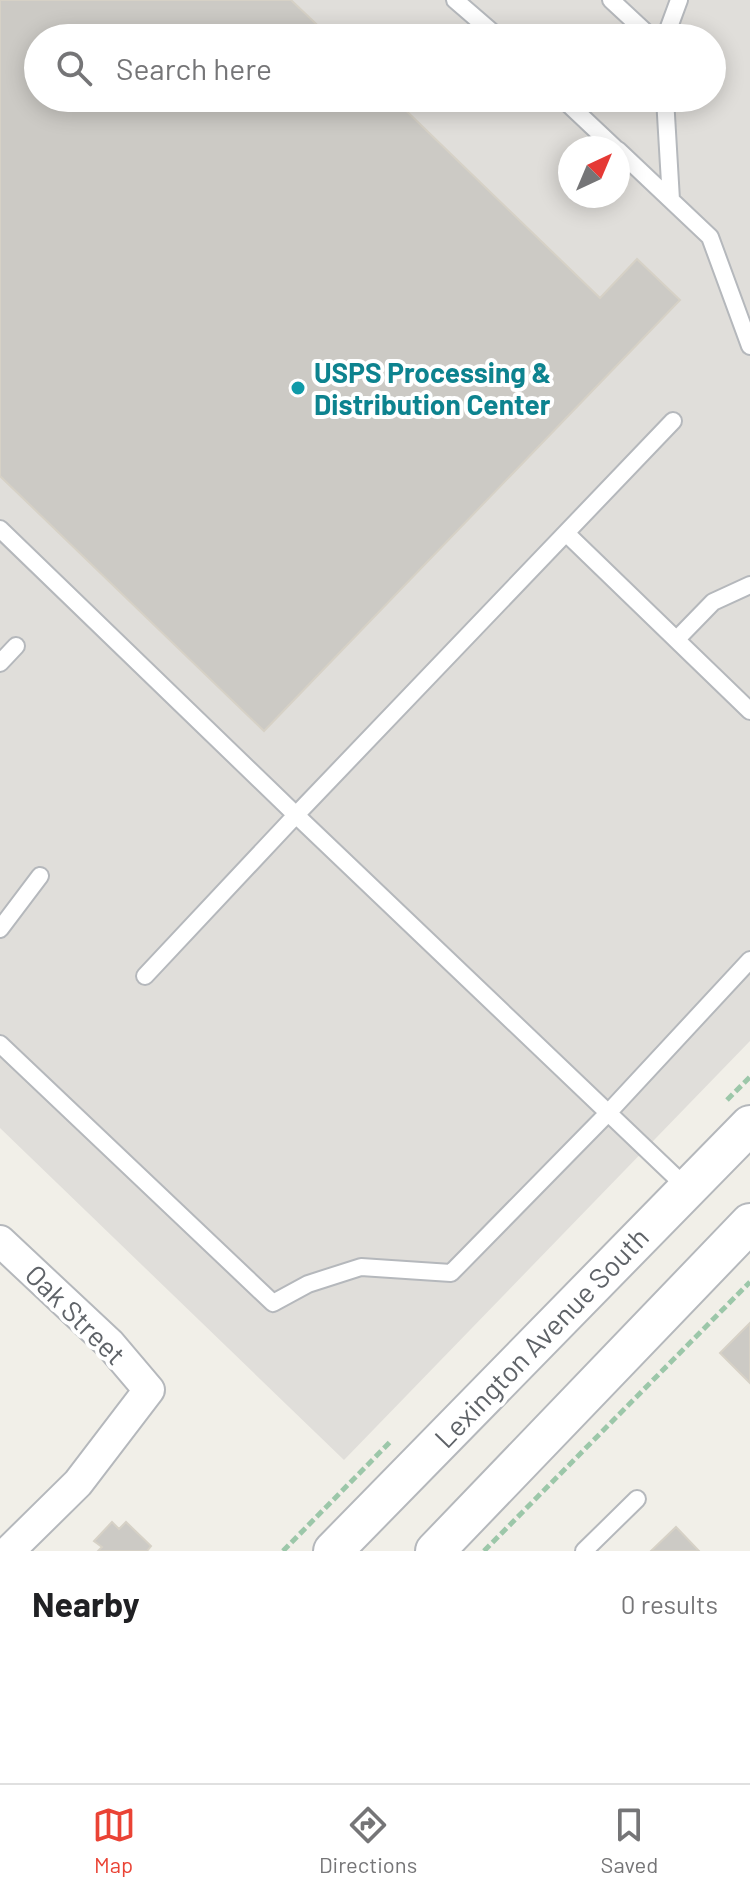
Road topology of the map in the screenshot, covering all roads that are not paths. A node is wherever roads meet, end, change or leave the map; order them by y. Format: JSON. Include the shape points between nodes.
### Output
{"nodes":[{"id":1,"x":455,"y":0,"type":"edge"},
{"id":2,"x":611,"y":0,"type":"edge"},
{"id":3,"x":679,"y":0,"type":"edge"},
{"id":4,"x":483,"y":24,"type":"edge"},
{"id":5,"x":637,"y":24,"type":"edge"},
{"id":6,"x":670,"y":24,"type":"edge"},
{"id":7,"x":577,"y":112,"type":"edge"},
{"id":8,"x":666,"y":112,"type":"edge"},
{"id":9,"x":603,"y":136,"type":"edge"},
{"id":10,"x":630,"y":161,"type":"edge"},
{"id":11,"x":671,"y":200,"type":"junction"},
{"id":12,"x":750,"y":346,"type":"edge"},
{"id":13,"x":673,"y":421,"type":"dead end"},
{"id":14,"x":0,"y":529,"type":"edge"},
{"id":15,"x":566,"y":533,"type":"junction"},
{"id":16,"x":750,"y":585,"type":"edge"},
{"id":17,"x":677,"y":639,"type":"junction"},
{"id":18,"x":16,"y":646,"type":"dead end"},
{"id":19,"x":0,"y":663,"type":"edge"},
{"id":20,"x":750,"y":711,"type":"edge"},
{"id":21,"x":296,"y":815,"type":"junction"},
{"id":22,"x":40,"y":876,"type":"dead end"},
{"id":23,"x":0,"y":929,"type":"edge"},
{"id":24,"x":750,"y":960,"type":"edge"},
{"id":25,"x":145,"y":976,"type":"dead end"},
{"id":26,"x":0,"y":1044,"type":"edge"},
{"id":27,"x":608,"y":1113,"type":"junction"},
{"id":28,"x":750,"y":1125,"type":"edge"},
{"id":29,"x":687,"y":1188,"type":"junction"},
{"id":30,"x":750,"y":1223,"type":"edge"},
{"id":31,"x":0,"y":1241,"type":"edge"},
{"id":32,"x":637,"y":1499,"type":"dead end"},
{"id":33,"x":9,"y":1551,"type":"edge"},
{"id":34,"x":333,"y":1551,"type":"edge"},
{"id":35,"x":435,"y":1551,"type":"edge"},
{"id":36,"x":584,"y":1551,"type":"edge"}],
"edges":[{"from":1,"to":4,"type":"lane"},
{"from":2,"to":5,"type":"lane"},
{"from":3,"to":6,"type":"lane"},
{"from":7,"to":9,"type":"lane"},
{"from":8,"to":11,"type":"lane"},
{"from":10,"to":11,"type":"lane"},
{"from":11,"to":12,"type":"lane","via":[[710,237]]},
{"from":13,"to":15,"type":"lane"},
{"from":14,"to":21,"type":"lane"},
{"from":15,"to":17,"type":"lane"},
{"from":15,"to":21,"type":"lane"},
{"from":16,"to":17,"type":"lane","via":[[713,602]]},
{"from":17,"to":20,"type":"lane"},
{"from":18,"to":19,"type":"lane"},
{"from":21,"to":25,"type":"lane"},
{"from":21,"to":27,"type":"lane"},
{"from":22,"to":23,"type":"lane"},
{"from":24,"to":27,"type":"lane"},
{"from":26,"to":27,"type":"lane","via":[[273,1303],[308,1284],[361,1267],[451,1273]]},
{"from":27,"to":29,"type":"lane"},
{"from":28,"to":29,"type":"street","name":"Lexington Avenue South"},
{"from":29,"to":34,"type":"street","name":"Lexington Avenue South"},
{"from":30,"to":35,"type":"street"},
{"from":31,"to":33,"type":"street","name":"Oak Street","via":[[110,1344],[149,1390],[78,1483]]},
{"from":32,"to":36,"type":"lane"}]}
